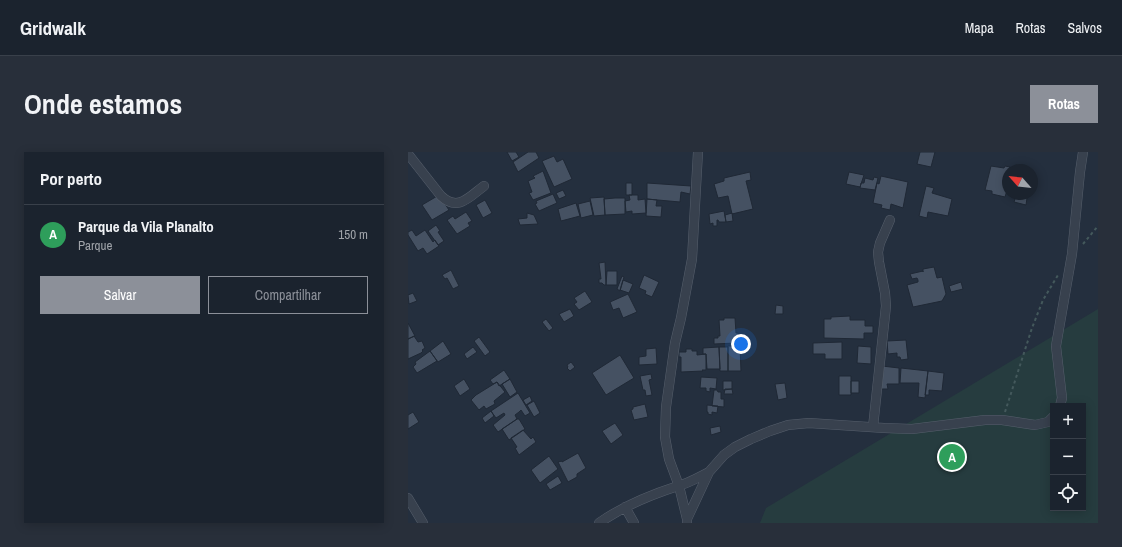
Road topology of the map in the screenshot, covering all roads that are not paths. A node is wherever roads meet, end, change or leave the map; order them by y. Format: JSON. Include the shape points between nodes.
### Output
{"nodes":[{"id":1,"x":698,"y":152,"type":"edge"},
{"id":2,"x":1083,"y":152,"type":"edge"},
{"id":3,"x":408,"y":154,"type":"edge"},
{"id":4,"x":484,"y":186,"type":"dead end"},
{"id":5,"x":890,"y":220,"type":"dead end"},
{"id":6,"x":1061,"y":403,"type":"edge"},
{"id":7,"x":1050,"y":420,"type":"edge"},
{"id":8,"x":872,"y":427,"type":"junction"},
{"id":9,"x":709,"y":472,"type":"junction"},
{"id":10,"x":679,"y":486,"type":"junction"},
{"id":11,"x":408,"y":498,"type":"edge"},
{"id":12,"x":624,"y":507,"type":"junction"},
{"id":13,"x":687,"y":521,"type":"edge"},
{"id":14,"x":423,"y":523,"type":"edge"},
{"id":15,"x":599,"y":523,"type":"edge"},
{"id":16,"x":634,"y":523,"type":"edge"}],
"edges":[{"from":1,"to":10,"type":"street","via":[[692,259],[675,343],[666,407],[665,436],[669,459]]},
{"from":2,"to":6,"type":"street","via":[[1072,254],[1056,346]]},
{"from":3,"to":4,"type":"street","via":[[447,202],[460,202]]},
{"from":5,"to":8,"type":"street","via":[[878,252],[886,306]]},
{"from":7,"to":8,"type":"street","via":[[1035,425],[985,420],[912,429]]},
{"from":8,"to":9,"type":"street","via":[[809,423],[788,425],[735,447]]},
{"from":9,"to":10,"type":"street"},
{"from":9,"to":13,"type":"street"},
{"from":10,"to":12,"type":"street","via":[[655,493]]},
{"from":10,"to":13,"type":"street"},
{"from":11,"to":14,"type":"street"},
{"from":12,"to":15,"type":"street"},
{"from":12,"to":16,"type":"street"}]}
